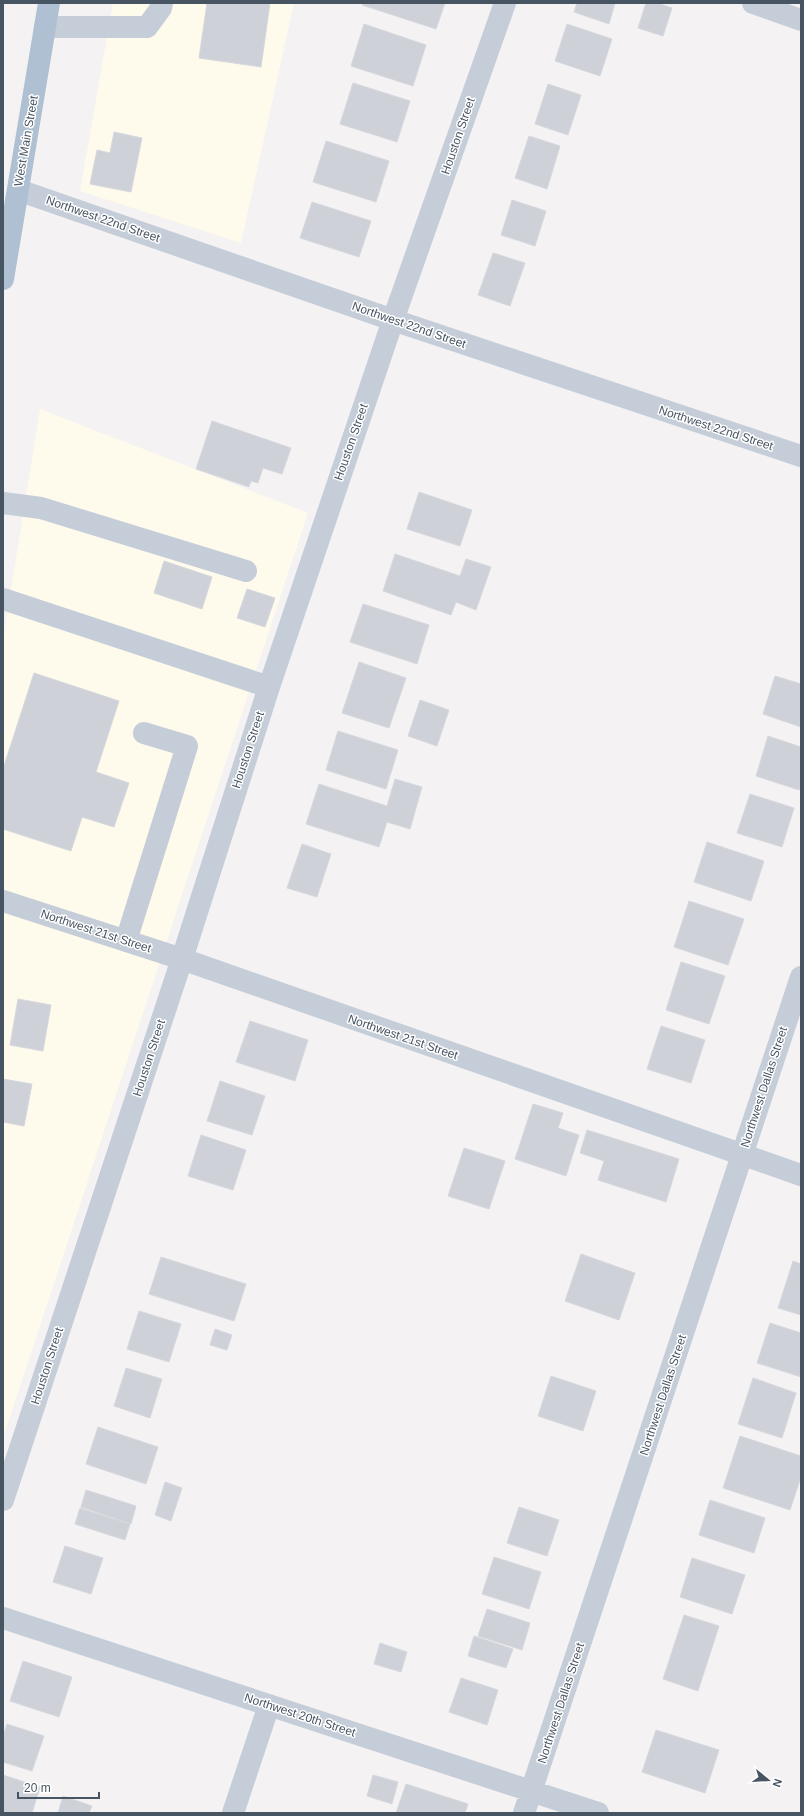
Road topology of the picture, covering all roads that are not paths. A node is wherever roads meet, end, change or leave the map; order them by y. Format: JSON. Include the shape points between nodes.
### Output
{"nodes":[{"id":1,"x":49,"y":3,"type":"edge"},
{"id":2,"x":162,"y":3,"type":"edge"},
{"id":3,"x":505,"y":3,"type":"edge"},
{"id":4,"x":753,"y":3,"type":"edge"},
{"id":5,"x":801,"y":20,"type":"edge"},
{"id":6,"x":45,"y":27,"type":"junction"},
{"id":7,"x":18,"y":190,"type":"junction"},
{"id":8,"x":3,"y":280,"type":"edge"},
{"id":9,"x":393,"y":320,"type":"junction"},
{"id":10,"x":801,"y":456,"type":"edge"},
{"id":11,"x":3,"y":503,"type":"edge"},
{"id":12,"x":246,"y":571,"type":"dead end"},
{"id":13,"x":3,"y":599,"type":"edge"},
{"id":14,"x":268,"y":687,"type":"junction"},
{"id":15,"x":144,"y":733,"type":"dead end"},
{"id":16,"x":3,"y":901,"type":"edge"},
{"id":17,"x":126,"y":941,"type":"junction"},
{"id":18,"x":182,"y":959,"type":"junction"},
{"id":19,"x":801,"y":977,"type":"edge"},
{"id":20,"x":742,"y":1156,"type":"junction"},
{"id":21,"x":801,"y":1175,"type":"edge"},
{"id":22,"x":3,"y":1500,"type":"edge"},
{"id":23,"x":3,"y":1618,"type":"edge"},
{"id":24,"x":268,"y":1705,"type":"junction"},
{"id":25,"x":531,"y":1791,"type":"junction"},
{"id":26,"x":233,"y":1813,"type":"edge"},
{"id":27,"x":524,"y":1813,"type":"edge"},
{"id":28,"x":598,"y":1813,"type":"edge"}],
"edges":[{"from":1,"to":6,"type":"main road","name":"West Main Street"},
{"from":2,"to":6,"type":"street","via":[[147,27]]},
{"from":3,"to":9,"type":"street","name":"Houston Street"},
{"from":4,"to":5,"type":"street"},
{"from":6,"to":7,"type":"main road","name":"West Main Street"},
{"from":7,"to":8,"type":"main road","name":"West Main Street"},
{"from":7,"to":9,"type":"street","name":"Northwest 22nd Street"},
{"from":9,"to":10,"type":"street","name":"Northwest 22nd Street"},
{"from":9,"to":14,"type":"street","name":"Houston Street"},
{"from":11,"to":12,"type":"street","via":[[41,508]]},
{"from":13,"to":14,"type":"street"},
{"from":14,"to":18,"type":"street","name":"Houston Street"},
{"from":15,"to":17,"type":"street","via":[[187,746]]},
{"from":16,"to":17,"type":"street","name":"Northwest 21st Street"},
{"from":17,"to":18,"type":"street","name":"Northwest 21st Street"},
{"from":18,"to":20,"type":"street","name":"Northwest 21st Street"},
{"from":18,"to":22,"type":"street","name":"Houston Street"},
{"from":19,"to":20,"type":"street","name":"Northwest Dallas Street"},
{"from":20,"to":21,"type":"street","name":"Northwest 21st Street"},
{"from":20,"to":25,"type":"street","name":"Northwest Dallas Street"},
{"from":23,"to":24,"type":"street","name":"Northwest 20th Street"},
{"from":24,"to":25,"type":"street","name":"Northwest 20th Street"},
{"from":24,"to":26,"type":"street"},
{"from":25,"to":27,"type":"street","name":"Northwest Dallas Street"},
{"from":25,"to":28,"type":"street","name":"Northwest 20th Street"}]}
